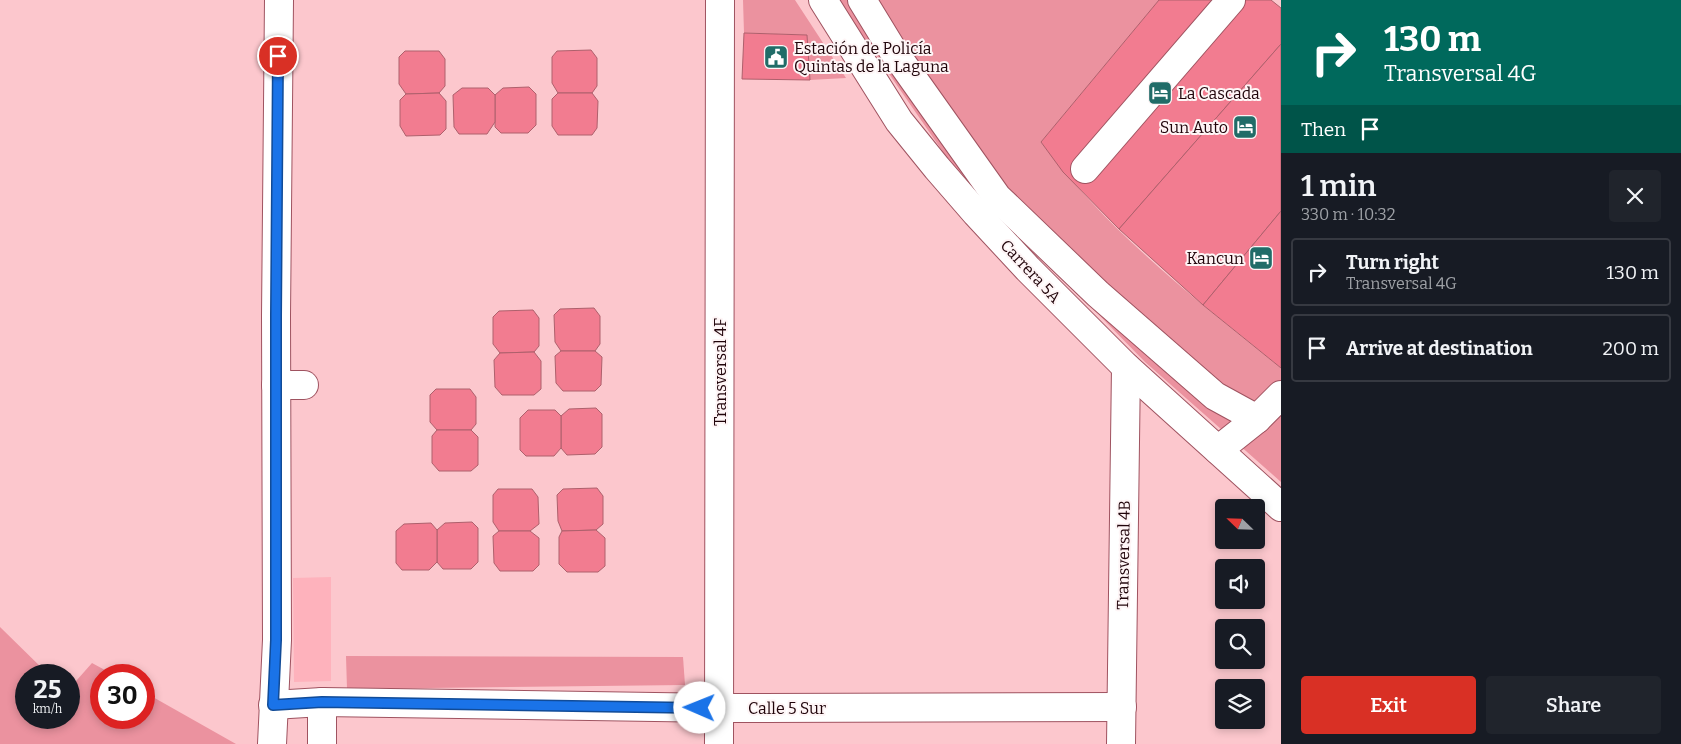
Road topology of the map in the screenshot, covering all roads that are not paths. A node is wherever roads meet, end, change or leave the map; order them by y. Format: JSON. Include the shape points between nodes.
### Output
{"nodes":[{"id":1,"x":279,"y":0,"type":"edge"},
{"id":2,"x":720,"y":0,"type":"edge"},
{"id":3,"x":823,"y":0,"type":"edge"},
{"id":4,"x":862,"y":0,"type":"edge"},
{"id":5,"x":1231,"y":0,"type":"edge"},
{"id":6,"x":1085,"y":169,"type":"dead end"},
{"id":7,"x":1126,"y":367,"type":"junction"},
{"id":8,"x":276,"y":385,"type":"junction"},
{"id":9,"x":304,"y":385,"type":"dead end"},
{"id":10,"x":1281,"y":395,"type":"edge"},
{"id":11,"x":1256,"y":419,"type":"junction"},
{"id":12,"x":1218,"y":450,"type":"junction"},
{"id":13,"x":1281,"y":507,"type":"edge"},
{"id":14,"x":322,"y":702,"type":"junction"},
{"id":15,"x":273,"y":705,"type":"junction"},
{"id":16,"x":1122,"y":707,"type":"junction"},
{"id":17,"x":720,"y":708,"type":"junction"},
{"id":18,"x":272,"y":744,"type":"edge"},
{"id":19,"x":322,"y":744,"type":"edge"},
{"id":20,"x":719,"y":744,"type":"edge"},
{"id":21,"x":1121,"y":744,"type":"edge"}],
"edges":[{"from":1,"to":8,"type":"street"},
{"from":2,"to":17,"type":"street","name":"Transversal 4F"},
{"from":3,"to":7,"type":"street","name":"Carrera 5A","via":[[899,121],[931,161],[1028,269]]},
{"from":4,"to":11,"type":"street","via":[[892,49],[997,197],[1098,294],[1215,396]]},
{"from":5,"to":6,"type":"street"},
{"from":7,"to":12,"type":"street","name":"Carrera 5A"},
{"from":7,"to":16,"type":"street","name":"Transversal 4B","via":[[1113,492]]},
{"from":8,"to":9,"type":"street"},
{"from":8,"to":15,"type":"street"},
{"from":10,"to":11,"type":"street"},
{"from":11,"to":12,"type":"street"},
{"from":12,"to":13,"type":"street","name":"Carrera 5A"},
{"from":14,"to":15,"type":"street","name":"Calle 5 Sur"},
{"from":14,"to":17,"type":"street","name":"Calle 5 Sur"},
{"from":14,"to":19,"type":"street"},
{"from":15,"to":18,"type":"street"},
{"from":16,"to":17,"type":"street","name":"Calle 5 Sur"},
{"from":16,"to":21,"type":"street","name":"Transversal 4B"},
{"from":17,"to":20,"type":"street","name":"Transversal 4F"}]}
